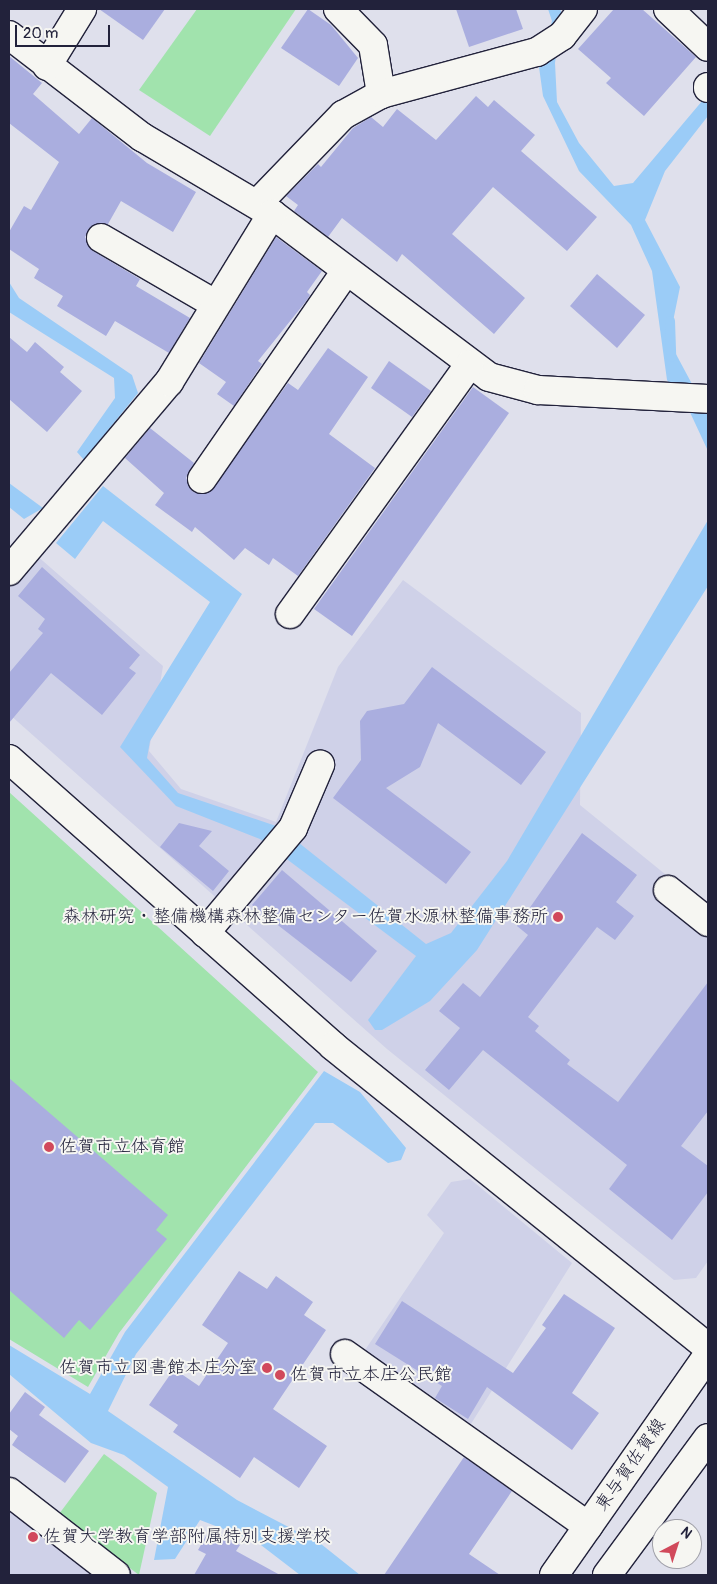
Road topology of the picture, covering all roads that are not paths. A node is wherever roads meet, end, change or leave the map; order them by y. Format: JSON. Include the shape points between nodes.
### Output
{"nodes":[{"id":1,"x":82,"y":9,"type":"edge"},
{"id":2,"x":338,"y":9,"type":"edge"},
{"id":3,"x":583,"y":9,"type":"edge"},
{"id":4,"x":668,"y":9,"type":"edge"},
{"id":5,"x":9,"y":35,"type":"edge"},
{"id":6,"x":708,"y":47,"type":"edge"},
{"id":7,"x":47,"y":66,"type":"junction"},
{"id":8,"x":381,"y":94,"type":"junction"},
{"id":9,"x":264,"y":209,"type":"junction"},
{"id":10,"x":101,"y":238,"type":"dead end"},
{"id":11,"x":346,"y":271,"type":"junction"},
{"id":12,"x":214,"y":303,"type":"junction"},
{"id":13,"x":469,"y":365,"type":"junction"},
{"id":14,"x":705,"y":398,"type":"edge"},
{"id":15,"x":202,"y":479,"type":"dead end"},
{"id":16,"x":9,"y":571,"type":"edge"},
{"id":17,"x":290,"y":614,"type":"dead end"},
{"id":18,"x":9,"y":759,"type":"edge"},
{"id":19,"x":320,"y":765,"type":"dead end"},
{"id":20,"x":668,"y":890,"type":"dead end"},
{"id":21,"x":708,"y":922,"type":"edge"},
{"id":22,"x":205,"y":933,"type":"junction"},
{"id":23,"x":708,"y":1348,"type":"edge"},
{"id":24,"x":345,"y":1354,"type":"dead end"},
{"id":25,"x":708,"y":1355,"type":"edge"},
{"id":26,"x":708,"y":1438,"type":"edge"},
{"id":27,"x":9,"y":1492,"type":"edge"},
{"id":28,"x":588,"y":1526,"type":"junction"},
{"id":29,"x":116,"y":1575,"type":"edge"},
{"id":30,"x":554,"y":1575,"type":"edge"},
{"id":31,"x":607,"y":1575,"type":"edge"}],
"edges":[{"from":1,"to":7,"type":"street"},
{"from":2,"to":8,"type":"street","via":[[373,45]]},
{"from":3,"to":8,"type":"street","via":[[562,36],[537,52]]},
{"from":4,"to":6,"type":"street"},
{"from":5,"to":7,"type":"street"},
{"from":7,"to":9,"type":"street","via":[[142,137]]},
{"from":8,"to":9,"type":"street","via":[[343,115]]},
{"from":9,"to":11,"type":"street"},
{"from":9,"to":12,"type":"street"},
{"from":10,"to":12,"type":"street"},
{"from":11,"to":13,"type":"street"},
{"from":11,"to":15,"type":"street"},
{"from":12,"to":16,"type":"street","via":[[169,382]]},
{"from":13,"to":14,"type":"street","via":[[490,378],[538,390]]},
{"from":13,"to":17,"type":"street"},
{"from":18,"to":22,"type":"street"},
{"from":19,"to":22,"type":"street","via":[[293,828]]},
{"from":20,"to":21,"type":"street"},
{"from":22,"to":23,"type":"street","via":[[460,1151]]},
{"from":24,"to":28,"type":"street"},
{"from":25,"to":28,"type":"street","name":"東与賀佐賀線"},
{"from":26,"to":31,"type":"street"},
{"from":27,"to":29,"type":"street"},
{"from":28,"to":30,"type":"street","name":"東与賀佐賀線"}]}
